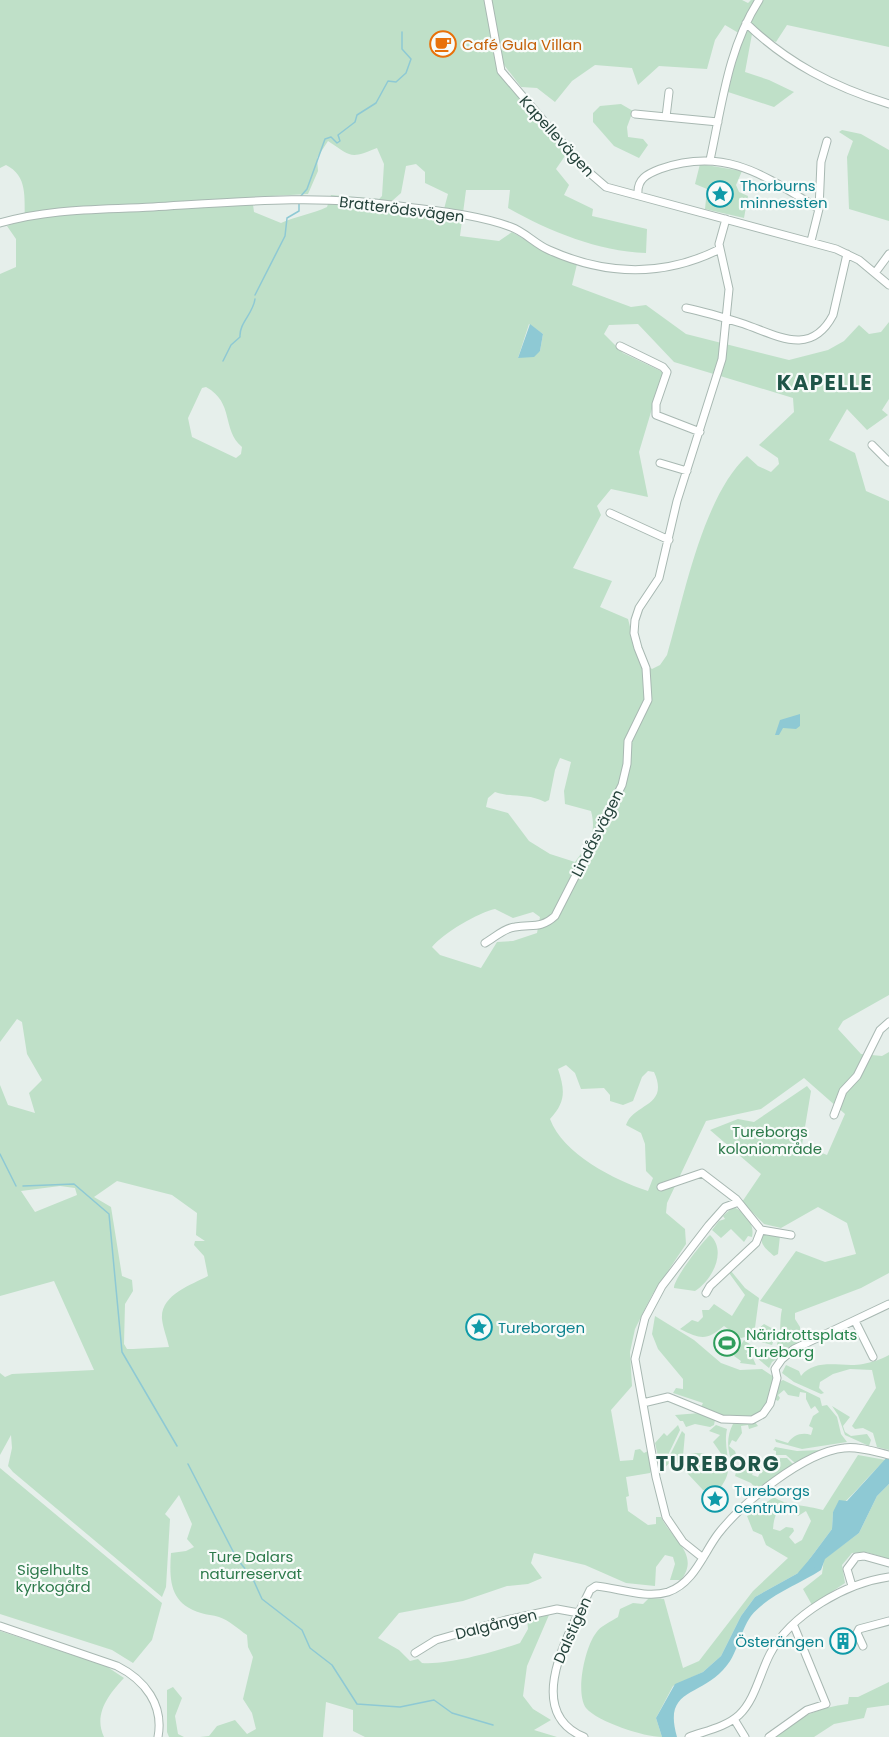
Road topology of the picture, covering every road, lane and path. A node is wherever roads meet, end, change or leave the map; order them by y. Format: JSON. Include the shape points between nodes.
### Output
{"nodes":[{"id":1,"x":488,"y":0,"type":"edge"},
{"id":2,"x":759,"y":0,"type":"edge"},
{"id":3,"x":746,"y":23,"type":"junction"},
{"id":4,"x":669,"y":92,"type":"dead end"},
{"id":5,"x":889,"y":104,"type":"edge"},
{"id":6,"x":635,"y":114,"type":"dead end"},
{"id":7,"x":666,"y":117,"type":"junction"},
{"id":8,"x":718,"y":122,"type":"junction"},
{"id":9,"x":827,"y":141,"type":"dead end"},
{"id":10,"x":710,"y":160,"type":"junction"},
{"id":11,"x":638,"y":194,"type":"junction"},
{"id":12,"x":819,"y":209,"type":"junction"},
{"id":13,"x":726,"y":219,"type":"junction"},
{"id":14,"x":0,"y":223,"type":"edge"},
{"id":15,"x":811,"y":241,"type":"junction"},
{"id":16,"x":720,"y":249,"type":"junction"},
{"id":17,"x":847,"y":254,"type":"junction"},
{"id":18,"x":889,"y":254,"type":"edge"},
{"id":19,"x":875,"y":273,"type":"junction"},
{"id":20,"x":889,"y":285,"type":"edge"},
{"id":21,"x":686,"y":308,"type":"dead end"},
{"id":22,"x":728,"y":320,"type":"junction"},
{"id":23,"x":620,"y":346,"type":"dead end"},
{"id":24,"x":699,"y":432,"type":"junction"},
{"id":25,"x":872,"y":445,"type":"dead end"},
{"id":26,"x":889,"y":462,"type":"edge"},
{"id":27,"x":660,"y":463,"type":"dead end"},
{"id":28,"x":687,"y":471,"type":"junction"},
{"id":29,"x":610,"y":513,"type":"dead end"},
{"id":30,"x":669,"y":540,"type":"junction"},
{"id":31,"x":485,"y":944,"type":"dead end"},
{"id":32,"x":889,"y":1022,"type":"edge"},
{"id":33,"x":834,"y":1115,"type":"dead end"},
{"id":34,"x":661,"y":1187,"type":"dead end"},
{"id":35,"x":736,"y":1203,"type":"junction"},
{"id":36,"x":760,"y":1230,"type":"junction"},
{"id":37,"x":792,"y":1235,"type":"dead end"},
{"id":38,"x":706,"y":1293,"type":"dead end"},
{"id":39,"x":889,"y":1304,"type":"edge"},
{"id":40,"x":855,"y":1321,"type":"junction"},
{"id":41,"x":873,"y":1357,"type":"dead end"},
{"id":42,"x":643,"y":1403,"type":"junction"},
{"id":43,"x":889,"y":1455,"type":"edge"},
{"id":44,"x":703,"y":1558,"type":"junction"},
{"id":45,"x":889,"y":1563,"type":"edge"},
{"id":46,"x":889,"y":1576,"type":"edge"},
{"id":47,"x":852,"y":1586,"type":"junction"},
{"id":48,"x":579,"y":1612,"type":"junction"},
{"id":49,"x":889,"y":1620,"type":"edge"},
{"id":50,"x":0,"y":1626,"type":"edge"},
{"id":51,"x":794,"y":1626,"type":"junction"},
{"id":52,"x":863,"y":1646,"type":"dead end"},
{"id":53,"x":415,"y":1653,"type":"dead end"},
{"id":54,"x":734,"y":1719,"type":"junction"},
{"id":55,"x":158,"y":1737,"type":"edge"},
{"id":56,"x":584,"y":1737,"type":"edge"},
{"id":57,"x":689,"y":1737,"type":"edge"},
{"id":58,"x":745,"y":1737,"type":"edge"},
{"id":59,"x":769,"y":1737,"type":"edge"}],
"edges":[{"from":1,"to":11,"type":"street","name":"Kapellevägen","via":[[498,64],[513,86],[596,180],[616,191]]},
{"from":2,"to":3,"type":"street"},
{"from":3,"to":5,"type":"street","via":[[785,58],[806,70]]},
{"from":3,"to":8,"type":"street","via":[[729,66]]},
{"from":4,"to":7,"type":"street"},
{"from":6,"to":7,"type":"street"},
{"from":7,"to":8,"type":"street"},
{"from":8,"to":10,"type":"street"},
{"from":9,"to":12,"type":"street","via":[[821,162]]},
{"from":10,"to":11,"type":"street","via":[[675,164],[653,172],[641,179]]},
{"from":10,"to":12,"type":"street","via":[[755,170]]},
{"from":11,"to":13,"type":"street","name":"Kapellevägen"},
{"from":12,"to":15,"type":"street"},
{"from":13,"to":15,"type":"street","name":"Kapellevägen"},
{"from":13,"to":16,"type":"street","name":"Lindåsvägen"},
{"from":14,"to":16,"type":"street","name":"Bratterödsvägen","via":[[55,210],[335,200],[495,222],[520,231],[549,250],[588,264],[623,270],[657,270]]},
{"from":15,"to":17,"type":"street","name":"Kapellevägen"},
{"from":16,"to":22,"type":"street","name":"Lindåsvägen","via":[[729,289]]},
{"from":17,"to":19,"type":"street","name":"Kapellevägen"},
{"from":17,"to":22,"type":"street","via":[[833,315],[812,337],[787,340]]},
{"from":18,"to":19,"type":"street"},
{"from":19,"to":20,"type":"street","name":"Kapellevägen"},
{"from":21,"to":22,"type":"street"},
{"from":22,"to":24,"type":"street","name":"Lindåsvägen","via":[[720,369]]},
{"from":23,"to":24,"type":"street","via":[[667,372],[656,415]]},
{"from":24,"to":28,"type":"street","name":"Lindåsvägen"},
{"from":25,"to":26,"type":"street"},
{"from":27,"to":28,"type":"street"},
{"from":28,"to":30,"type":"street","name":"Lindåsvägen"},
{"from":29,"to":30,"type":"street"},
{"from":30,"to":31,"type":"street","name":"Lindåsvägen","via":[[658,578],[635,620],[636,640],[646,668],[648,700],[630,735],[627,764],[617,797],[555,916],[537,928],[509,929]]},
{"from":32,"to":33,"type":"street","via":[[880,1030],[857,1076],[843,1091]]},
{"from":34,"to":35,"type":"street","via":[[702,1173]]},
{"from":35,"to":36,"type":"street"},
{"from":35,"to":42,"type":"street","via":[[725,1207],[688,1250],[645,1318],[635,1359]]},
{"from":36,"to":37,"type":"street"},
{"from":36,"to":38,"type":"street","via":[[756,1243]]},
{"from":39,"to":40,"type":"street"},
{"from":40,"to":41,"type":"street"},
{"from":40,"to":42,"type":"street","via":[[794,1349],[782,1359],[775,1369],[777,1378],[770,1404],[757,1418],[722,1419],[668,1397]]},
{"from":42,"to":44,"type":"street","via":[[665,1514],[683,1542]]},
{"from":43,"to":44,"type":"street","via":[[856,1448],[838,1449],[800,1466],[729,1522]]},
{"from":44,"to":48,"type":"street","name":"Dalstigen","via":[[686,1581],[668,1592],[596,1586]]},
{"from":45,"to":47,"type":"street","via":[[856,1557],[847,1569]]},
{"from":46,"to":47,"type":"street"},
{"from":47,"to":51,"type":"street","via":[[821,1603]]},
{"from":48,"to":53,"type":"street","name":"Dalgången","via":[[557,1609],[506,1620],[436,1640]]},
{"from":48,"to":56,"type":"street","name":"Dalstigen","via":[[558,1658],[553,1683],[562,1720],[571,1731]]},
{"from":49,"to":52,"type":"street","via":[[858,1629]]},
{"from":50,"to":55,"type":"street","via":[[131,1673],[148,1689],[155,1703],[160,1720]]},
{"from":51,"to":54,"type":"street","via":[[774,1647],[746,1705]]},
{"from":51,"to":59,"type":"street","via":[[826,1704],[807,1710]]},
{"from":54,"to":57,"type":"street"},
{"from":54,"to":58,"type":"street"}]}
